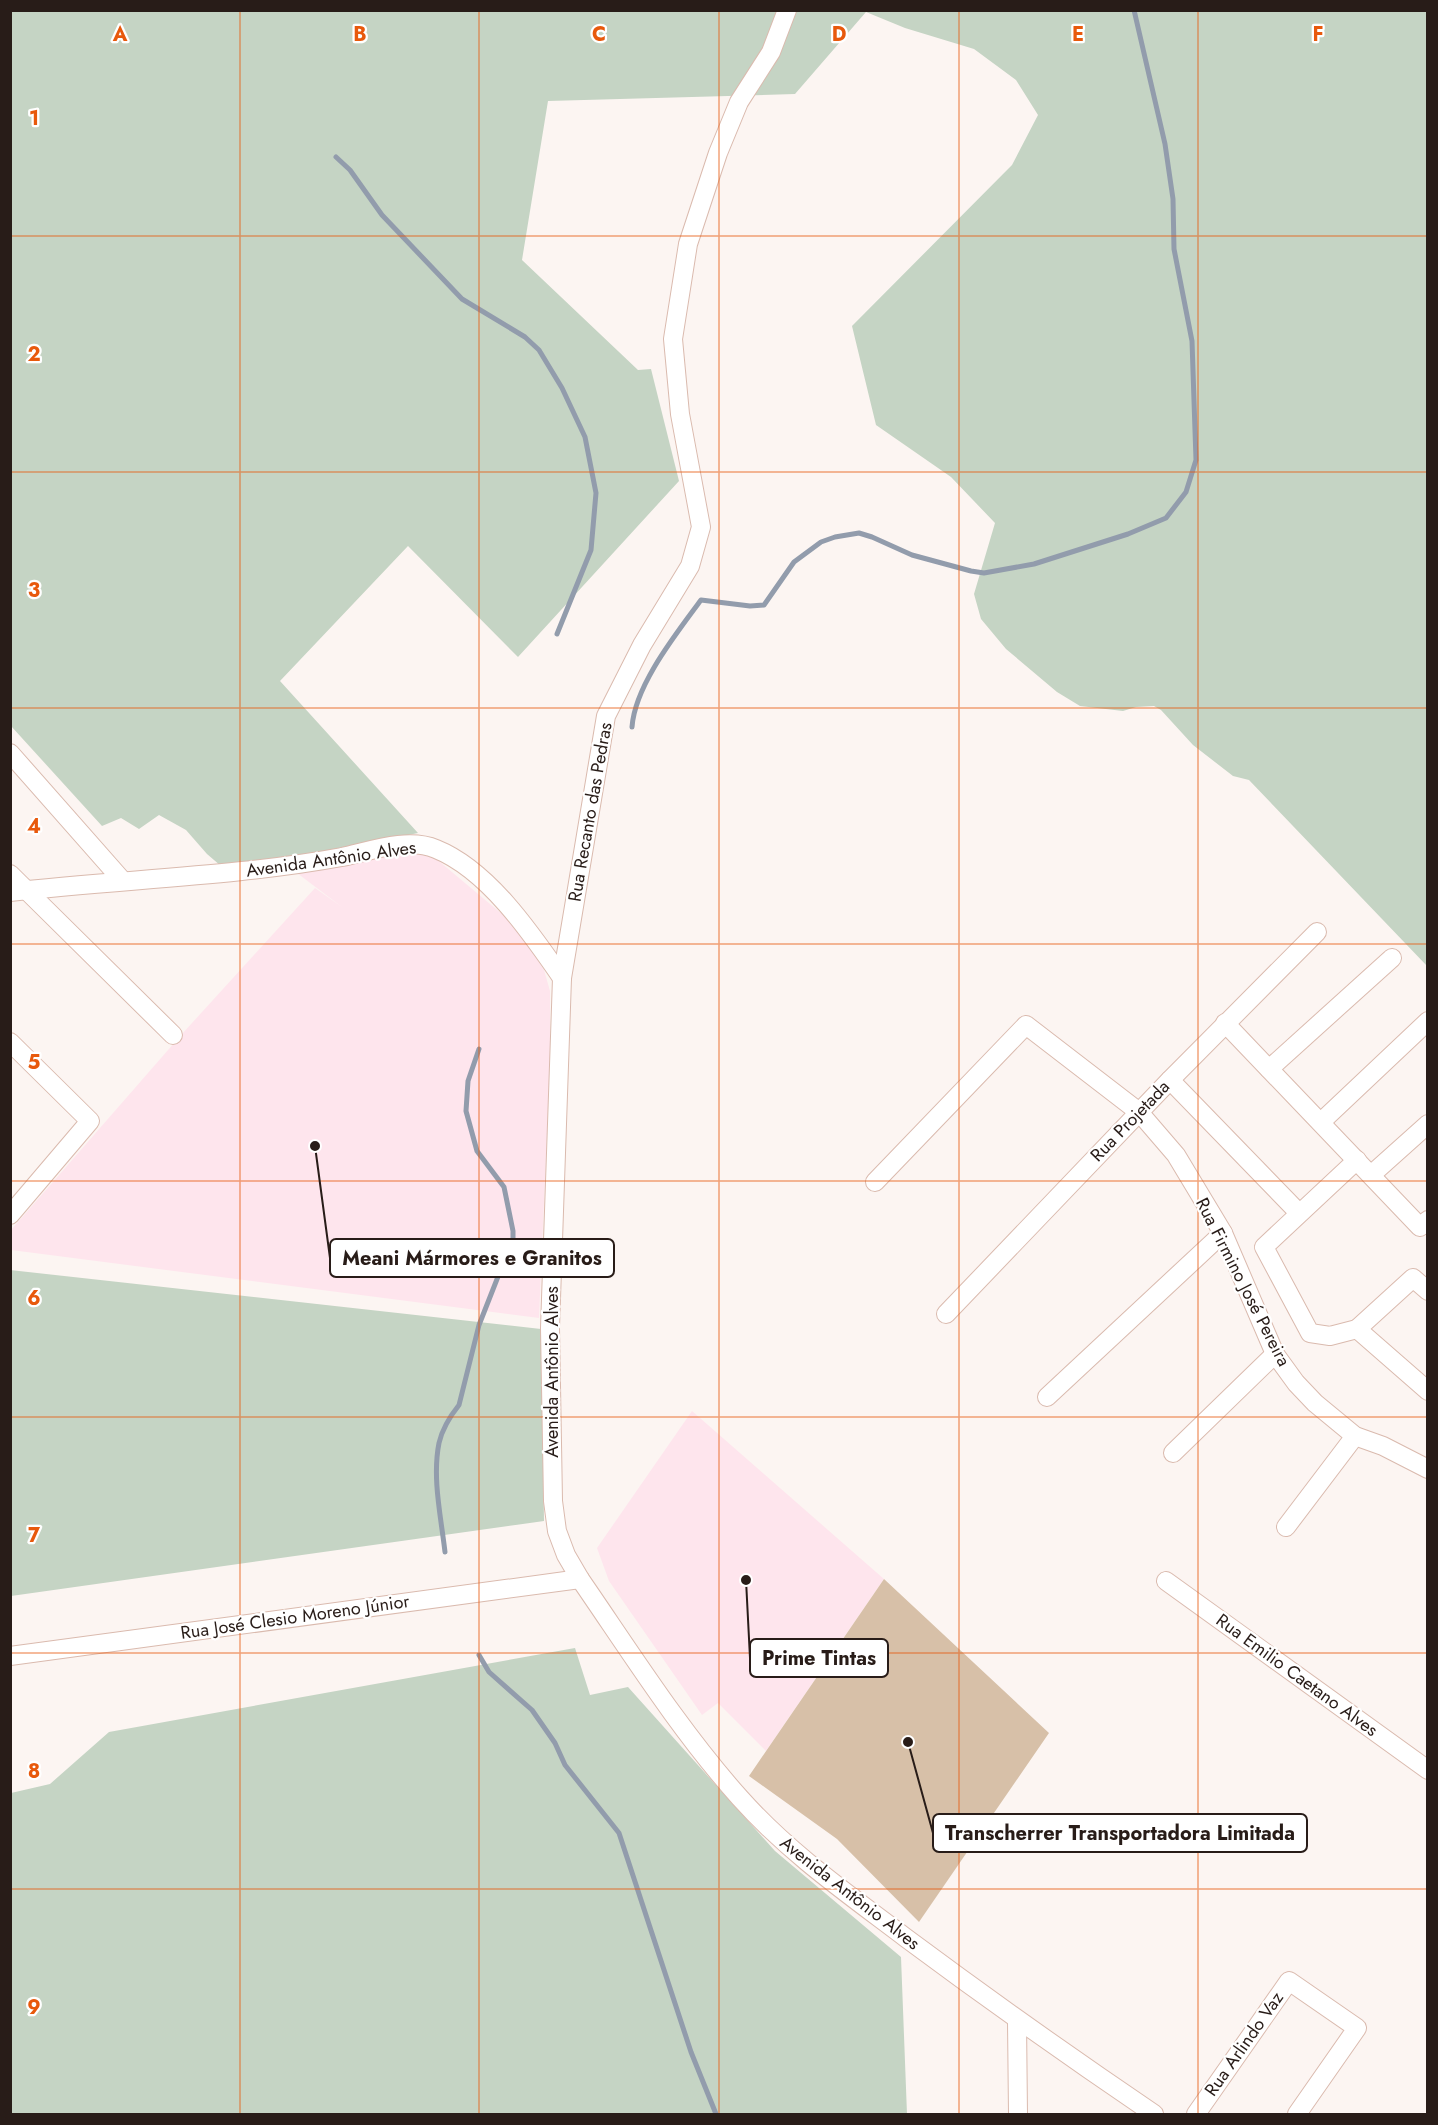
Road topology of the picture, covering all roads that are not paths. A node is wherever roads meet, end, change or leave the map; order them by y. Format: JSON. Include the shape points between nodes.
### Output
{"nodes":[{"id":1,"x":787,"y":10,"type":"edge"},
{"id":2,"x":10,"y":753,"type":"edge"},
{"id":3,"x":10,"y":874,"type":"edge"},
{"id":4,"x":122,"y":880,"type":"junction"},
{"id":5,"x":18,"y":891,"type":"edge"},
{"id":6,"x":1317,"y":932,"type":"dead end"},
{"id":7,"x":1392,"y":958,"type":"dead end"},
{"id":8,"x":562,"y":978,"type":"junction"},
{"id":9,"x":1428,"y":1022,"type":"edge"},
{"id":10,"x":1225,"y":1023,"type":"junction"},
{"id":11,"x":172,"y":1035,"type":"dead end"},
{"id":12,"x":10,"y":1042,"type":"edge"},
{"id":13,"x":1269,"y":1069,"type":"junction"},
{"id":14,"x":1170,"y":1080,"type":"junction"},
{"id":15,"x":1138,"y":1112,"type":"junction"},
{"id":16,"x":1321,"y":1122,"type":"junction"},
{"id":17,"x":1428,"y":1124,"type":"edge"},
{"id":18,"x":1357,"y":1160,"type":"junction"},
{"id":19,"x":1371,"y":1175,"type":"junction"},
{"id":20,"x":875,"y":1182,"type":"dead end"},
{"id":21,"x":1299,"y":1213,"type":"junction"},
{"id":22,"x":10,"y":1215,"type":"edge"},
{"id":23,"x":1428,"y":1220,"type":"edge"},
{"id":24,"x":1223,"y":1233,"type":"junction"},
{"id":25,"x":1428,"y":1291,"type":"edge"},
{"id":26,"x":946,"y":1314,"type":"dead end"},
{"id":27,"x":1357,"y":1329,"type":"junction"},
{"id":28,"x":1275,"y":1354,"type":"junction"},
{"id":29,"x":1428,"y":1391,"type":"edge"},
{"id":30,"x":1047,"y":1397,"type":"dead end"},
{"id":31,"x":1355,"y":1436,"type":"junction"},
{"id":32,"x":1173,"y":1453,"type":"dead end"},
{"id":33,"x":1428,"y":1469,"type":"edge"},
{"id":34,"x":1286,"y":1527,"type":"dead end"},
{"id":35,"x":580,"y":1579,"type":"junction"},
{"id":36,"x":1166,"y":1581,"type":"dead end"},
{"id":37,"x":10,"y":1656,"type":"edge"},
{"id":38,"x":1428,"y":1770,"type":"edge"},
{"id":39,"x":1017,"y":2021,"type":"junction"},
{"id":40,"x":1018,"y":2115,"type":"edge"},
{"id":41,"x":1154,"y":2115,"type":"edge"},
{"id":42,"x":1196,"y":2115,"type":"edge"},
{"id":43,"x":1297,"y":2115,"type":"edge"}],
"edges":[{"from":1,"to":8,"type":"street","name":"Rua Recanto das Pedras","via":[[771,52],[739,102],[717,153],[688,244],[673,339],[680,414],[701,526],[690,566],[642,645],[606,717]]},
{"from":2,"to":4,"type":"street"},
{"from":3,"to":5,"type":"street"},
{"from":4,"to":5,"type":"street","name":"Avenida Antônio Alves"},
{"from":4,"to":8,"type":"street","name":"Avenida Antônio Alves","via":[[225,873],[413,844],[434,848],[477,874],[520,919]]},
{"from":5,"to":11,"type":"street"},
{"from":6,"to":10,"type":"street","name":"Rua Projetada"},
{"from":7,"to":13,"type":"street"},
{"from":8,"to":35,"type":"street","name":"Avenida Antônio Alves","via":[[550,1328],[553,1501],[557,1531]]},
{"from":9,"to":16,"type":"street"},
{"from":10,"to":13,"type":"street"},
{"from":10,"to":14,"type":"street","name":"Rua Projetada"},
{"from":12,"to":22,"type":"street","via":[[90,1121]]},
{"from":13,"to":16,"type":"street"},
{"from":14,"to":15,"type":"street","name":"Rua Projetada"},
{"from":14,"to":21,"type":"street"},
{"from":15,"to":20,"type":"street","name":"Rua Firmino José Pereira","via":[[1026,1025]]},
{"from":15,"to":24,"type":"street","name":"Rua Firmino José Pereira","via":[[1176,1155]]},
{"from":15,"to":26,"type":"street","name":"Rua Projetada"},
{"from":16,"to":18,"type":"street"},
{"from":17,"to":19,"type":"street"},
{"from":18,"to":19,"type":"street"},
{"from":18,"to":21,"type":"street"},
{"from":19,"to":23,"type":"street","via":[[1420,1227]]},
{"from":21,"to":27,"type":"street","via":[[1264,1247],[1310,1333],[1330,1336]]},
{"from":24,"to":28,"type":"street","name":"Rua Firmino José Pereira"},
{"from":24,"to":30,"type":"street"},
{"from":25,"to":27,"type":"street","via":[[1413,1278]]},
{"from":27,"to":29,"type":"street"},
{"from":28,"to":31,"type":"street","name":"Rua Firmino José Pereira","via":[[1296,1383]]},
{"from":28,"to":32,"type":"street"},
{"from":31,"to":33,"type":"street","name":"Rua Firmino José Pereira"},
{"from":31,"to":34,"type":"street"},
{"from":35,"to":37,"type":"street","name":"Rua José Clesio Moreno Júnior"},
{"from":35,"to":39,"type":"street","name":"Avenida Antônio Alves","via":[[697,1747],[740,1799],[830,1882]]},
{"from":36,"to":38,"type":"street","name":"Rua Emilio Caetano Alves"},
{"from":39,"to":40,"type":"street"},
{"from":39,"to":41,"type":"street","name":"Avenida Antônio Alves"},
{"from":42,"to":43,"type":"street","name":"Rua Arlindo Vaz","via":[[1288,1981],[1357,2028]]}]}
